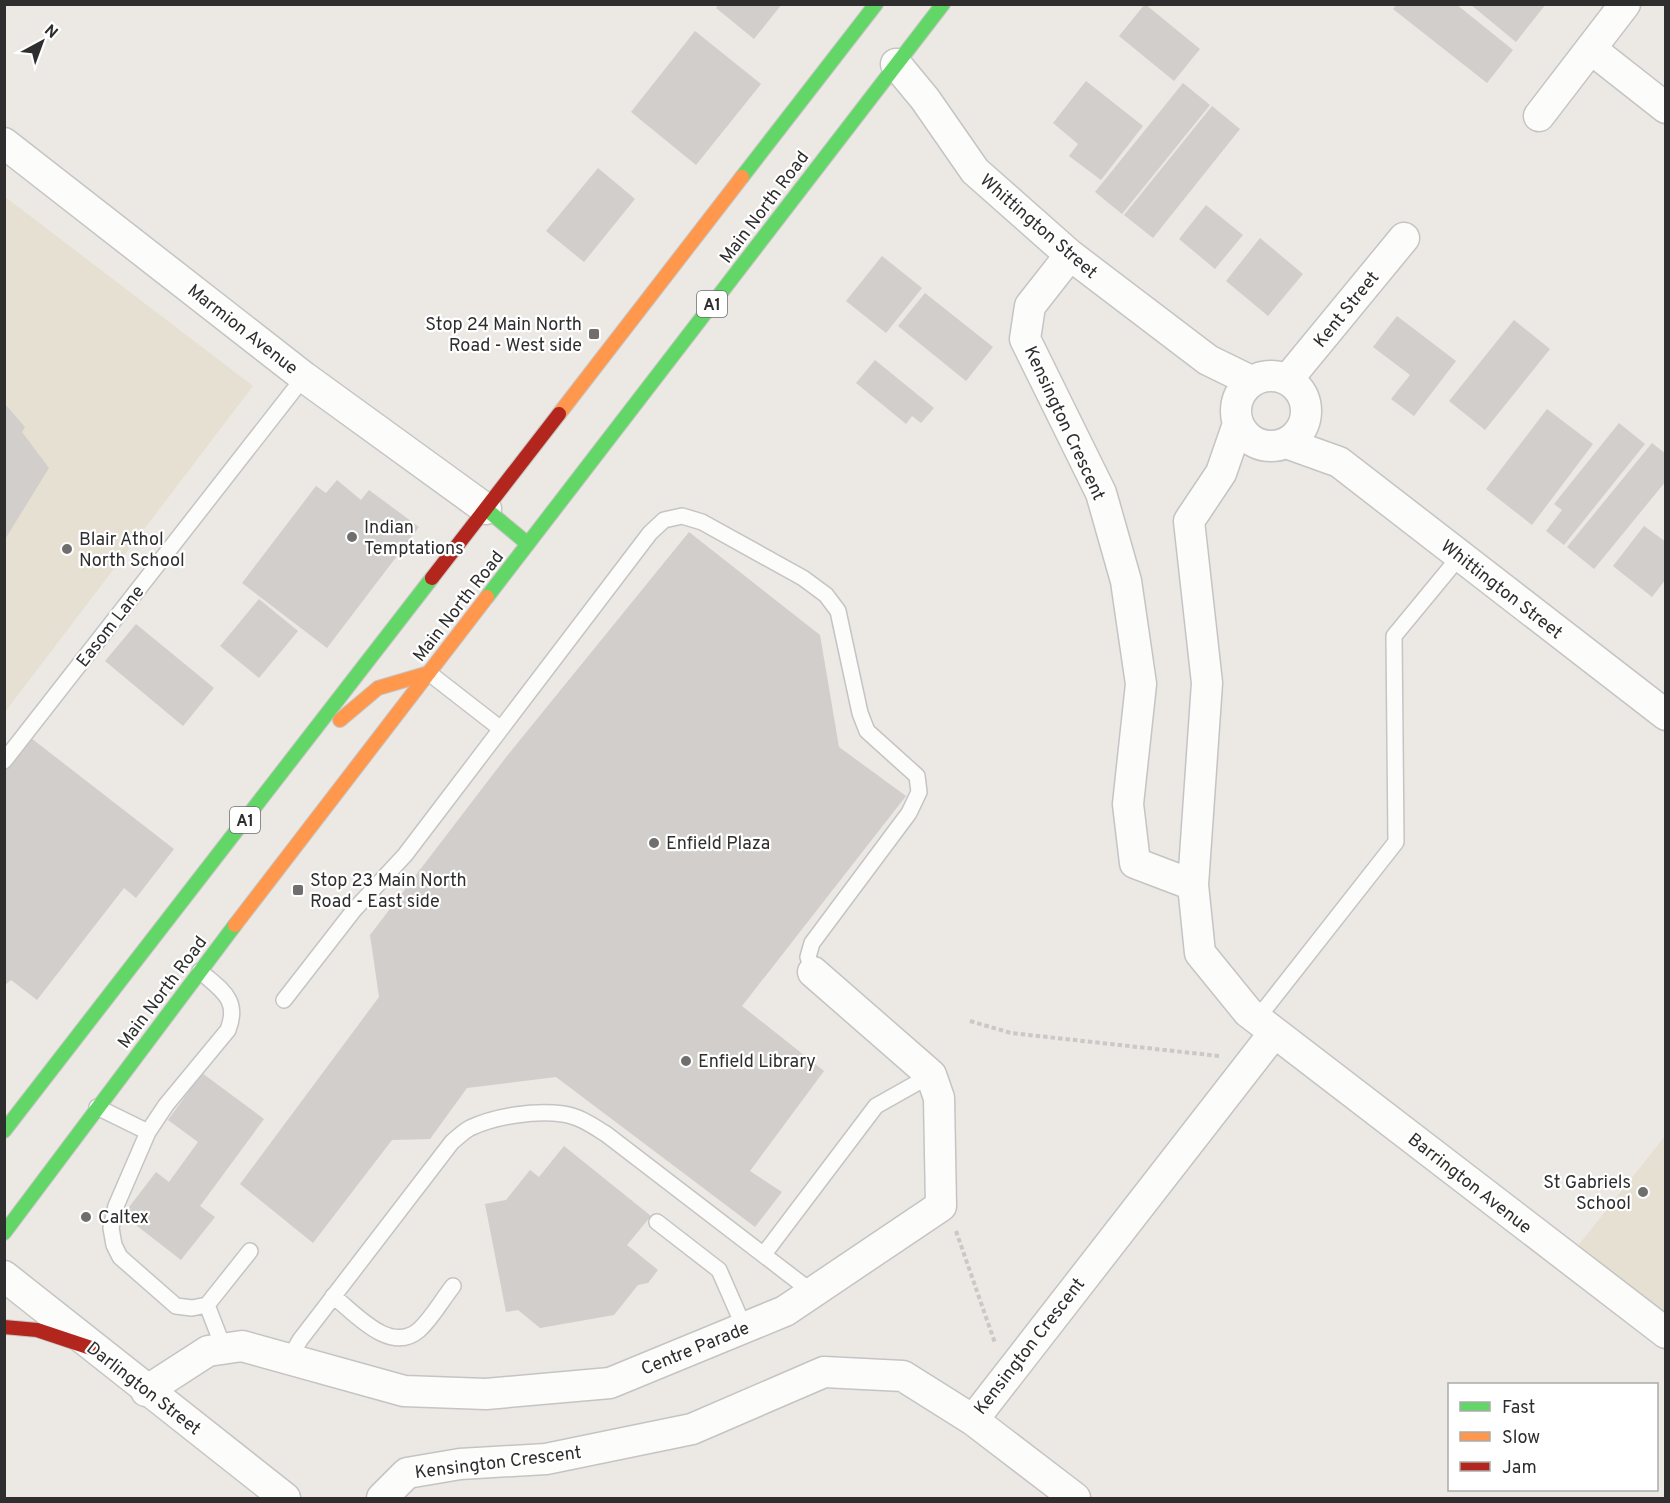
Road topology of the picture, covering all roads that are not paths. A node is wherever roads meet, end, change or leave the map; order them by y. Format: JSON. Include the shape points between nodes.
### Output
{"nodes":[{"id":1,"x":876,"y":4,"type":"edge"},
{"id":2,"x":943,"y":4,"type":"edge"},
{"id":3,"x":1625,"y":4,"type":"edge"},
{"id":4,"x":1591,"y":49,"type":"junction"},
{"id":5,"x":892,"y":61,"type":"junction"},
{"id":6,"x":1665,"y":108,"type":"edge"},
{"id":7,"x":1539,"y":116,"type":"dead end"},
{"id":8,"x":4,"y":143,"type":"edge"},
{"id":9,"x":1404,"y":238,"type":"dead end"},
{"id":10,"x":1070,"y":255,"type":"junction"},
{"id":11,"x":304,"y":377,"type":"junction"},
{"id":12,"x":1288,"y":379,"type":"junction"},
{"id":13,"x":1242,"y":402,"type":"junction"},
{"id":14,"x":1308,"y":415,"type":"junction"},
{"id":15,"x":1274,"y":444,"type":"junction"},
{"id":16,"x":1339,"y":462,"type":"junction"},
{"id":17,"x":1221,"y":473,"type":"junction"},
{"id":18,"x":486,"y":509,"type":"junction"},
{"id":19,"x":528,"y":544,"type":"junction"},
{"id":20,"x":1460,"y":556,"type":"junction"},
{"id":21,"x":429,"y":674,"type":"junction"},
{"id":22,"x":1665,"y":715,"type":"edge"},
{"id":23,"x":501,"y":729,"type":"junction"},
{"id":24,"x":4,"y":761,"type":"edge"},
{"id":25,"x":289,"y":764,"type":"junction"},
{"id":26,"x":1193,"y":885,"type":"junction"},
{"id":27,"x":200,"y":971,"type":"junction"},
{"id":28,"x":813,"y":972,"type":"joint"},
{"id":29,"x":284,"y":1000,"type":"dead end"},
{"id":30,"x":1266,"y":1026,"type":"junction"},
{"id":31,"x":931,"y":1075,"type":"junction"},
{"id":32,"x":97,"y":1107,"type":"junction"},
{"id":33,"x":4,"y":1131,"type":"edge"},
{"id":34,"x":148,"y":1132,"type":"junction"},
{"id":35,"x":657,"y":1222,"type":"dead end"},
{"id":36,"x":4,"y":1233,"type":"edge"},
{"id":37,"x":250,"y":1251,"type":"dead end"},
{"id":38,"x":764,"y":1254,"type":"junction"},
{"id":39,"x":4,"y":1276,"type":"edge"},
{"id":40,"x":453,"y":1286,"type":"dead end"},
{"id":41,"x":812,"y":1292,"type":"junction"},
{"id":42,"x":333,"y":1296,"type":"junction"},
{"id":43,"x":207,"y":1305,"type":"junction"},
{"id":44,"x":4,"y":1327,"type":"edge"},
{"id":45,"x":744,"y":1327,"type":"junction"},
{"id":46,"x":1665,"y":1333,"type":"edge"},
{"id":47,"x":94,"y":1349,"type":"junction"},
{"id":48,"x":224,"y":1349,"type":"junction"},
{"id":49,"x":289,"y":1359,"type":"junction"},
{"id":50,"x":146,"y":1391,"type":"junction"},
{"id":51,"x":973,"y":1420,"type":"junction"},
{"id":52,"x":285,"y":1498,"type":"edge"},
{"id":53,"x":382,"y":1498,"type":"edge"},
{"id":54,"x":1075,"y":1498,"type":"edge"}],
"edges":[{"from":1,"to":18,"type":"highway","name":"Main North Road","number":"A1","via":[[859,35]]},
{"from":2,"to":5,"type":"highway","name":"Main North Road","number":"A1"},
{"from":3,"to":4,"type":"street"},
{"from":4,"to":6,"type":"street"},
{"from":4,"to":7,"type":"street"},
{"from":5,"to":10,"type":"street","name":"Whittington Street","via":[[925,99],[975,171]]},
{"from":5,"to":19,"type":"highway","name":"Main North Road","number":"A1"},
{"from":8,"to":11,"type":"street","name":"Marmion Avenue"},
{"from":9,"to":12,"type":"street","name":"Kent Street"},
{"from":10,"to":13,"type":"street","name":"Whittington Street","via":[[1208,360]]},
{"from":10,"to":26,"type":"street","name":"Kensington Crescent","via":[[1030,306],[1025,339],[1101,493],[1126,581],[1141,684],[1128,804],[1135,863]]},
{"from":11,"to":18,"type":"street","name":"Marmion Avenue"},
{"from":11,"to":24,"type":"lane","name":"Easom Lane"},
{"from":12,"to":13,"type":"street","via":[[1262,376]]},
{"from":12,"to":14,"type":"street","via":[[1303,394]]},
{"from":13,"to":15,"type":"street","via":[[1251,440]]},
{"from":13,"to":17,"type":"street"},
{"from":14,"to":15,"type":"street","via":[[1301,430]]},
{"from":14,"to":16,"type":"street","name":"Whittington Street"},
{"from":15,"to":16,"type":"street","name":"Whittington Street"},
{"from":15,"to":17,"type":"street"},
{"from":16,"to":20,"type":"street","name":"Whittington Street"},
{"from":17,"to":26,"type":"street","via":[[1189,521],[1207,683]]},
{"from":18,"to":19,"type":"highway"},
{"from":18,"to":25,"type":"highway","name":"Main North Road","number":"A1"},
{"from":19,"to":21,"type":"highway","name":"Main North Road","number":"A1"},
{"from":20,"to":22,"type":"street","name":"Whittington Street"},
{"from":20,"to":30,"type":"lane","via":[[1394,636],[1396,842]]},
{"from":21,"to":23,"type":"lane"},
{"from":21,"to":25,"type":"highway","via":[[378,688]]},
{"from":21,"to":27,"type":"highway","name":"Main North Road","number":"A1"},
{"from":23,"to":28,"type":"lane","via":[[650,533],[664,520],[682,516],[702,522],[826,595],[838,611],[867,731],[917,776],[919,792],[909,813],[812,943],[808,957]]},
{"from":23,"to":29,"type":"lane","via":[[405,855],[354,910]]},
{"from":25,"to":33,"type":"highway","name":"Main North Road","number":"A1"},
{"from":26,"to":30,"type":"street","via":[[1200,953],[1248,1012]]},
{"from":27,"to":32,"type":"highway","name":"Main North Road","number":"A1"},
{"from":27,"to":34,"type":"lane","via":[[233,1005],[233,1017],[228,1029]]},
{"from":28,"to":31,"type":"street"},
{"from":30,"to":46,"type":"street","name":"Barrington Avenue"},
{"from":30,"to":51,"type":"street","name":"Kensington Crescent"},
{"from":31,"to":38,"type":"lane","via":[[876,1106]]},
{"from":31,"to":41,"type":"street","name":"Centre Parade","via":[[939,1098],[941,1206]]},
{"from":32,"to":34,"type":"lane"},
{"from":32,"to":36,"type":"highway","name":"Main North Road","number":"A1"},
{"from":34,"to":43,"type":"lane","via":[[116,1206],[111,1228],[114,1245],[120,1257],[176,1306]]},
{"from":35,"to":45,"type":"lane","via":[[719,1270]]},
{"from":37,"to":43,"type":"lane"},
{"from":38,"to":41,"type":"lane"},
{"from":38,"to":42,"type":"lane","via":[[606,1134],[583,1120],[546,1113],[494,1119],[468,1128],[452,1142]]},
{"from":39,"to":47,"type":"street","name":"Darlington Street"},
{"from":40,"to":42,"type":"lane","via":[[419,1330],[399,1339],[379,1332]]},
{"from":41,"to":45,"type":"street","name":"Centre Parade","via":[[785,1311]]},
{"from":42,"to":49,"type":"lane"},
{"from":43,"to":48,"type":"lane"},
{"from":44,"to":47,"type":"highway","via":[[37,1330]]},
{"from":45,"to":49,"type":"street","name":"Centre Parade","via":[[610,1383],[486,1394],[404,1390]]},
{"from":47,"to":50,"type":"street","name":"Darlington Street"},
{"from":48,"to":49,"type":"street","name":"Centre Parade","via":[[242,1346]]},
{"from":48,"to":50,"type":"street","name":"Centre Parade","via":[[208,1351]]},
{"from":50,"to":52,"type":"street","name":"Darlington Street"},
{"from":51,"to":53,"type":"street","name":"Kensington Crescent","via":[[903,1376],[824,1372],[693,1429],[546,1459],[460,1464],[408,1473]]},
{"from":51,"to":54,"type":"street"}]}
